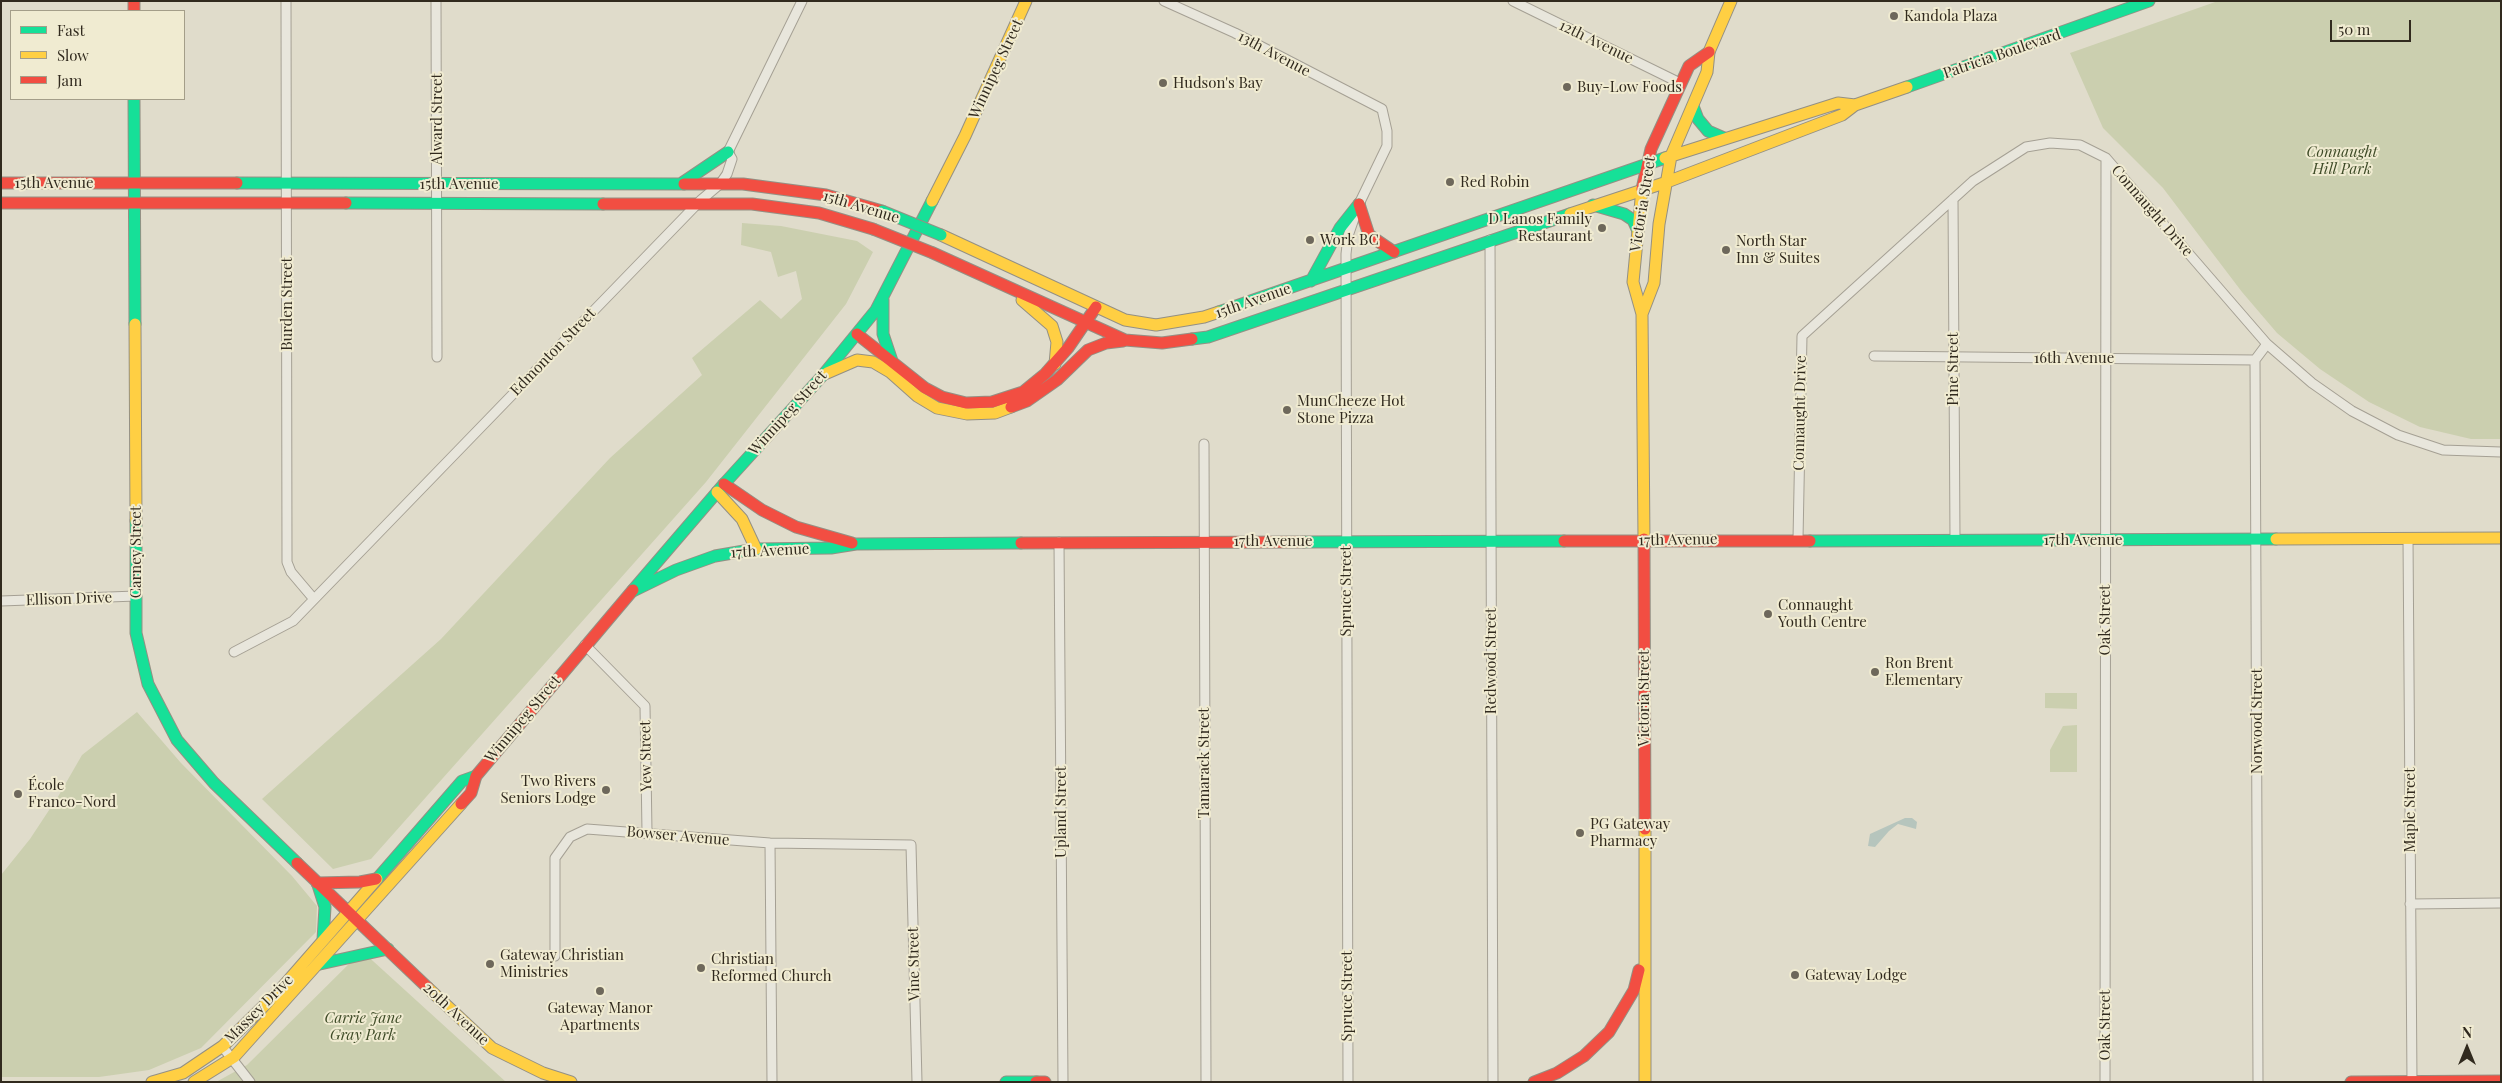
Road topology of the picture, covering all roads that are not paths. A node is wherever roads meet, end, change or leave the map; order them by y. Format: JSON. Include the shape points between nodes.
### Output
{"nodes":[{"id":1,"x":286,"y":1,"type":"edge"},
{"id":2,"x":436,"y":1,"type":"edge"},
{"id":3,"x":802,"y":1,"type":"edge"},
{"id":4,"x":1026,"y":1,"type":"edge"},
{"id":5,"x":1164,"y":1,"type":"edge"},
{"id":6,"x":1513,"y":1,"type":"edge"},
{"id":7,"x":1731,"y":1,"type":"edge"},
{"id":8,"x":2149,"y":1,"type":"edge"},
{"id":9,"x":1709,"y":52,"type":"junction"},
{"id":10,"x":1680,"y":83,"type":"junction"},
{"id":11,"x":134,"y":100,"type":"edge"},
{"id":12,"x":1854,"y":104,"type":"junction"},
{"id":13,"x":1693,"y":106,"type":"junction"},
{"id":14,"x":1382,"y":109,"type":"joint"},
{"id":15,"x":1724,"y":138,"type":"junction"},
{"id":16,"x":728,"y":152,"type":"junction"},
{"id":17,"x":1672,"y":156,"type":"junction"},
{"id":18,"x":2106,"y":158,"type":"junction"},
{"id":19,"x":1647,"y":163,"type":"junction"},
{"id":20,"x":1667,"y":182,"type":"junction"},
{"id":21,"x":1,"y":183,"type":"edge"},
{"id":22,"x":135,"y":183,"type":"junction"},
{"id":23,"x":286,"y":183,"type":"junction"},
{"id":24,"x":437,"y":184,"type":"junction"},
{"id":25,"x":680,"y":184,"type":"junction"},
{"id":26,"x":720,"y":184,"type":"junction"},
{"id":27,"x":1642,"y":189,"type":"junction"},
{"id":28,"x":1953,"y":199,"type":"junction"},
{"id":29,"x":1,"y":203,"type":"edge"},
{"id":30,"x":135,"y":203,"type":"junction"},
{"id":31,"x":286,"y":203,"type":"junction"},
{"id":32,"x":437,"y":203,"type":"junction"},
{"id":33,"x":699,"y":203,"type":"junction"},
{"id":34,"x":1359,"y":204,"type":"junction"},
{"id":35,"x":1594,"y":206,"type":"junction"},
{"id":36,"x":1638,"y":231,"type":"junction"},
{"id":37,"x":1490,"y":240,"type":"junction"},
{"id":38,"x":1394,"y":252,"type":"junction"},
{"id":39,"x":1346,"y":269,"type":"junction"},
{"id":40,"x":1311,"y":281,"type":"junction"},
{"id":41,"x":1002,"y":285,"type":"junction"},
{"id":42,"x":1346,"y":289,"type":"junction"},
{"id":43,"x":884,"y":295,"type":"junction"},
{"id":44,"x":1096,"y":307,"type":"junction"},
{"id":45,"x":1642,"y":314,"type":"junction"},
{"id":46,"x":1084,"y":323,"type":"junction"},
{"id":47,"x":857,"y":334,"type":"junction"},
{"id":48,"x":1125,"y":340,"type":"junction"},
{"id":49,"x":2267,"y":344,"type":"junction"},
{"id":50,"x":1874,"y":356,"type":"dead end"},
{"id":51,"x":437,"y":357,"type":"dead end"},
{"id":52,"x":1953,"y":357,"type":"junction"},
{"id":53,"x":2106,"y":358,"type":"junction"},
{"id":54,"x":2255,"y":360,"type":"junction"},
{"id":55,"x":892,"y":362,"type":"junction"},
{"id":56,"x":1055,"y":364,"type":"junction"},
{"id":57,"x":823,"y":375,"type":"junction"},
{"id":58,"x":1204,"y":444,"type":"dead end"},
{"id":59,"x":2501,"y":452,"type":"edge"},
{"id":60,"x":720,"y":488,"type":"junction"},
{"id":61,"x":2408,"y":538,"type":"junction"},
{"id":62,"x":2501,"y":538,"type":"edge"},
{"id":63,"x":1798,"y":539,"type":"junction"},
{"id":64,"x":1955,"y":539,"type":"junction"},
{"id":65,"x":2105,"y":539,"type":"junction"},
{"id":66,"x":2256,"y":539,"type":"junction"},
{"id":67,"x":1204,"y":541,"type":"junction"},
{"id":68,"x":1345,"y":541,"type":"junction"},
{"id":69,"x":1491,"y":541,"type":"junction"},
{"id":70,"x":1644,"y":541,"type":"junction"},
{"id":71,"x":1059,"y":542,"type":"junction"},
{"id":72,"x":856,"y":544,"type":"junction"},
{"id":73,"x":756,"y":549,"type":"junction"},
{"id":74,"x":633,"y":591,"type":"junction"},
{"id":75,"x":136,"y":596,"type":"junction"},
{"id":76,"x":313,"y":598,"type":"junction"},
{"id":77,"x":1,"y":602,"type":"edge"},
{"id":78,"x":585,"y":645,"type":"junction"},
{"id":79,"x":234,"y":652,"type":"dead end"},
{"id":80,"x":476,"y":776,"type":"junction"},
{"id":81,"x":647,"y":832,"type":"junction"},
{"id":82,"x":770,"y":844,"type":"junction"},
{"id":83,"x":912,"y":845,"type":"joint"},
{"id":84,"x":376,"y":879,"type":"junction"},
{"id":85,"x":318,"y":883,"type":"junction"},
{"id":86,"x":2501,"y":903,"type":"edge"},
{"id":87,"x":2410,"y":904,"type":"junction"},
{"id":88,"x":348,"y":912,"type":"junction"},
{"id":89,"x":358,"y":921,"type":"junction"},
{"id":90,"x":323,"y":940,"type":"junction"},
{"id":91,"x":388,"y":949,"type":"junction"},
{"id":92,"x":1645,"y":951,"type":"junction"},
{"id":93,"x":555,"y":956,"type":"dead end"},
{"id":94,"x":319,"y":964,"type":"junction"},
{"id":95,"x":222,"y":1046,"type":"junction"},
{"id":96,"x":232,"y":1058,"type":"junction"},
{"id":97,"x":2501,"y":1081,"type":"edge"},
{"id":98,"x":152,"y":1082,"type":"edge"},
{"id":99,"x":194,"y":1082,"type":"edge"},
{"id":100,"x":250,"y":1082,"type":"edge"},
{"id":101,"x":570,"y":1082,"type":"edge"},
{"id":102,"x":772,"y":1082,"type":"edge"},
{"id":103,"x":917,"y":1082,"type":"edge"},
{"id":104,"x":1006,"y":1082,"type":"edge"},
{"id":105,"x":1036,"y":1082,"type":"edge"},
{"id":106,"x":1045,"y":1082,"type":"edge"},
{"id":107,"x":1063,"y":1082,"type":"edge"},
{"id":108,"x":1206,"y":1082,"type":"edge"},
{"id":109,"x":1348,"y":1082,"type":"edge"},
{"id":110,"x":1493,"y":1082,"type":"edge"},
{"id":111,"x":1534,"y":1082,"type":"edge"},
{"id":112,"x":1645,"y":1082,"type":"edge"},
{"id":113,"x":2104,"y":1082,"type":"edge"},
{"id":114,"x":2258,"y":1082,"type":"edge"},
{"id":115,"x":2351,"y":1082,"type":"edge"},
{"id":116,"x":2412,"y":1082,"type":"edge"}],
"edges":[{"from":1,"to":23,"type":"street","name":"Burden Street"},
{"from":2,"to":24,"type":"street","name":"Alward Street"},
{"from":3,"to":16,"type":"street","name":"Edmonton Street"},
{"from":4,"to":43,"type":"main road","name":"Winnipeg Street","via":[[965,136]]},
{"from":5,"to":14,"type":"street","name":"13th Avenue"},
{"from":6,"to":10,"type":"street","name":"12th Avenue"},
{"from":7,"to":9,"type":"main road","name":"Victoria Street"},
{"from":8,"to":12,"type":"main road","name":"Patricia Boulevard"},
{"from":9,"to":10,"type":"main road","name":"Victoria Street","via":[[1689,66]]},
{"from":9,"to":13,"type":"main road","name":"Victoria Street","via":[[1707,72]]},
{"from":10,"to":19,"type":"main road","name":"Victoria Street"},
{"from":11,"to":22,"type":"main road","name":"Carney Street"},
{"from":12,"to":15,"type":"main road","name":"Patricia Boulevard","via":[[1838,103]]},
{"from":12,"to":20,"type":"main road","name":"Patricia Boulevard","via":[[1842,115]]},
{"from":13,"to":15,"type":"main road","via":[[1708,131]]},
{"from":13,"to":17,"type":"main road","name":"Victoria Street"},
{"from":14,"to":34,"type":"street","name":"Spruce Street","via":[[1387,146]]},
{"from":15,"to":17,"type":"main road","name":"Patricia Boulevard"},
{"from":16,"to":25,"type":"main road"},
{"from":16,"to":26,"type":"street","name":"Edmonton Street","via":[[732,159],[728,174]]},
{"from":17,"to":19,"type":"main road","name":"15th Avenue"},
{"from":17,"to":20,"type":"main road","name":"Victoria Street"},
{"from":18,"to":28,"type":"street","name":"Connaught Drive","via":[[2080,146],[2050,143],[2026,147],[1973,181]]},
{"from":18,"to":49,"type":"street","name":"Connaught Drive"},
{"from":18,"to":53,"type":"street","name":"Oak Street"},
{"from":19,"to":27,"type":"main road","name":"Victoria Street"},
{"from":19,"to":38,"type":"main road","name":"15th Avenue"},
{"from":20,"to":27,"type":"main road","name":"15th Avenue"},
{"from":20,"to":45,"type":"main road","name":"Victoria Street","via":[[1654,283]]},
{"from":21,"to":22,"type":"main road","name":"15th Avenue"},
{"from":22,"to":23,"type":"main road","name":"15th Avenue"},
{"from":22,"to":30,"type":"main road","name":"Carney Street"},
{"from":23,"to":24,"type":"main road","name":"15th Avenue"},
{"from":23,"to":31,"type":"street","name":"Burden Street"},
{"from":24,"to":25,"type":"main road","name":"15th Avenue"},
{"from":24,"to":32,"type":"street","name":"Alward Street"},
{"from":25,"to":26,"type":"main road","name":"15th Avenue"},
{"from":26,"to":33,"type":"street","name":"Edmonton Street"},
{"from":26,"to":44,"type":"main road","name":"15th Avenue","bridge":true,"via":[[790,189],[826,195],[882,211]]},
{"from":27,"to":35,"type":"main road","name":"15th Avenue"},
{"from":27,"to":36,"type":"main road","name":"Victoria Street"},
{"from":28,"to":52,"type":"street","name":"Pine Street"},
{"from":28,"to":63,"type":"street","name":"Connaught Drive","via":[[1802,336]]},
{"from":29,"to":30,"type":"main road","name":"15th Avenue"},
{"from":30,"to":31,"type":"main road","name":"15th Avenue"},
{"from":30,"to":75,"type":"main road","name":"Carney Street"},
{"from":31,"to":32,"type":"main road","name":"15th Avenue"},
{"from":31,"to":76,"type":"street","name":"Burden Street","via":[[287,562]]},
{"from":32,"to":33,"type":"main road","name":"15th Avenue"},
{"from":32,"to":51,"type":"street","name":"Alward Street"},
{"from":33,"to":41,"type":"main road","name":"15th Avenue","bridge":true,"via":[[752,204],[844,219],[933,253]]},
{"from":33,"to":76,"type":"street","name":"Edmonton Street"},
{"from":34,"to":38,"type":"main road","via":[[1369,235]]},
{"from":34,"to":39,"type":"street","name":"Spruce Street","via":[[1348,236]]},
{"from":34,"to":40,"type":"main road","via":[[1340,228]]},
{"from":35,"to":36,"type":"main road","via":[[1624,214],[1633,220]]},
{"from":35,"to":37,"type":"main road","name":"15th Avenue"},
{"from":36,"to":45,"type":"main road","name":"Victoria Street","via":[[1633,282]]},
{"from":37,"to":42,"type":"main road","name":"15th Avenue"},
{"from":37,"to":69,"type":"street","name":"Redwood Street"},
{"from":38,"to":39,"type":"main road","name":"15th Avenue"},
{"from":39,"to":40,"type":"main road","name":"15th Avenue"},
{"from":39,"to":42,"type":"street","name":"Spruce Street"},
{"from":40,"to":44,"type":"main road","name":"15th Avenue","via":[[1204,317],[1156,325],[1125,320]]},
{"from":41,"to":46,"type":"main road","name":"15th Avenue"},
{"from":41,"to":56,"type":"main road","via":[[1052,326],[1057,342]]},
{"from":42,"to":48,"type":"main road","name":"15th Avenue","via":[[1208,337],[1162,343]]},
{"from":42,"to":68,"type":"street","name":"Spruce Street"},
{"from":43,"to":47,"type":"main road","name":"Winnipeg Street"},
{"from":43,"to":55,"type":"main road","via":[[883,334]]},
{"from":44,"to":46,"type":"main road"},
{"from":45,"to":70,"type":"main road","name":"Victoria Street"},
{"from":46,"to":48,"type":"main road","name":"15th Avenue"},
{"from":46,"to":56,"type":"main road"},
{"from":47,"to":55,"type":"main road"},
{"from":47,"to":57,"type":"main road","name":"Winnipeg Street"},
{"from":48,"to":57,"type":"main road","via":[[1088,350],[1057,380],[1027,401],[995,413],[967,414],[938,408],[873,362],[857,360]]},
{"from":49,"to":54,"type":"street"},
{"from":49,"to":59,"type":"street","name":"Connaught Drive","via":[[2312,383],[2352,411],[2398,435],[2443,450]]},
{"from":50,"to":52,"type":"street","name":"16th Avenue"},
{"from":52,"to":53,"type":"street","name":"16th Avenue"},
{"from":52,"to":64,"type":"street","name":"Pine Street"},
{"from":53,"to":54,"type":"street","name":"16th Avenue"},
{"from":53,"to":65,"type":"street","name":"Oak Street"},
{"from":54,"to":66,"type":"street","name":"Norwood Street"},
{"from":55,"to":56,"type":"main road","via":[[925,388],[942,397],[966,403],[992,402],[1023,392]]},
{"from":57,"to":60,"type":"main road","name":"Winnipeg Street"},
{"from":58,"to":67,"type":"street","name":"Tamarack Street"},
{"from":60,"to":72,"type":"main road","name":"17th Avenue","via":[[796,527]]},
{"from":60,"to":73,"type":"main road","via":[[742,519]]},
{"from":60,"to":74,"type":"main road","name":"Winnipeg Street"},
{"from":61,"to":62,"type":"main road","name":"17th Avenue"},
{"from":61,"to":66,"type":"main road","name":"17th Avenue"},
{"from":61,"to":87,"type":"street","name":"Maple Street"},
{"from":63,"to":64,"type":"main road","name":"17th Avenue"},
{"from":63,"to":70,"type":"main road","name":"17th Avenue"},
{"from":64,"to":65,"type":"main road","name":"17th Avenue"},
{"from":65,"to":66,"type":"main road","name":"17th Avenue"},
{"from":65,"to":113,"type":"street","name":"Oak Street"},
{"from":66,"to":114,"type":"street","name":"Norwood Street"},
{"from":67,"to":68,"type":"main road","name":"17th Avenue"},
{"from":67,"to":71,"type":"main road","name":"17th Avenue"},
{"from":67,"to":108,"type":"street","name":"Tamarack Street"},
{"from":68,"to":69,"type":"main road","name":"17th Avenue"},
{"from":68,"to":109,"type":"street","name":"Spruce Street"},
{"from":69,"to":70,"type":"main road","name":"17th Avenue"},
{"from":69,"to":110,"type":"street","name":"Redwood Street"},
{"from":70,"to":92,"type":"main road","name":"Victoria Street"},
{"from":71,"to":72,"type":"main road","name":"17th Avenue"},
{"from":71,"to":107,"type":"street","name":"Upland Street"},
{"from":72,"to":73,"type":"main road","name":"17th Avenue","via":[[831,548]]},
{"from":73,"to":74,"type":"main road","name":"17th Avenue","via":[[698,560]]},
{"from":74,"to":78,"type":"main road","name":"Winnipeg Street"},
{"from":75,"to":77,"type":"street","name":"Ellison Drive"},
{"from":75,"to":85,"type":"main road","name":"Carney Street","via":[[136,632],[148,684],[177,740],[214,784]]},
{"from":76,"to":79,"type":"street","name":"Edmonton Street","via":[[293,621]]},
{"from":78,"to":80,"type":"main road","name":"Winnipeg Street"},
{"from":78,"to":81,"type":"street","name":"Yew Street","via":[[645,706]]},
{"from":80,"to":84,"type":"main road","name":"Winnipeg Street","via":[[462,781]]},
{"from":80,"to":89,"type":"main road","name":"Winnipeg Street","via":[[471,792]]},
{"from":81,"to":82,"type":"street","name":"Bowser Avenue"},
{"from":81,"to":93,"type":"street","name":"Bowser Avenue","via":[[587,829],[570,837],[555,858]]},
{"from":82,"to":83,"type":"street","name":"Bowser Avenue"},
{"from":82,"to":102,"type":"street"},
{"from":83,"to":103,"type":"street","name":"Vine Street"},
{"from":84,"to":85,"type":"main road"},
{"from":84,"to":88,"type":"main road","name":"Winnipeg Street"},
{"from":85,"to":88,"type":"main road","name":"Carney Street"},
{"from":85,"to":90,"type":"main road","via":[[325,907]]},
{"from":86,"to":87,"type":"street"},
{"from":87,"to":116,"type":"street","name":"Maple Street"},
{"from":88,"to":89,"type":"main road","name":"Carney Street"},
{"from":88,"to":90,"type":"main road","name":"Massey Drive"},
{"from":89,"to":91,"type":"main road","name":"20th Avenue"},
{"from":89,"to":94,"type":"main road","name":"Massey Drive"},
{"from":90,"to":95,"type":"main road","name":"Massey Drive","via":[[279,991]]},
{"from":91,"to":94,"type":"main road"},
{"from":91,"to":101,"type":"main road","name":"20th Avenue","via":[[492,1048],[543,1073]]},
{"from":92,"to":111,"type":"main road","via":[[1634,990],[1608,1032],[1584,1056],[1557,1073]]},
{"from":92,"to":112,"type":"main road","name":"Victoria Street"},
{"from":94,"to":96,"type":"main road","name":"Massey Drive"},
{"from":95,"to":96,"type":"street"},
{"from":95,"to":98,"type":"main road","name":"Massey Drive","via":[[183,1073]]},
{"from":96,"to":99,"type":"main road","name":"Massey Drive"},
{"from":96,"to":100,"type":"street"},
{"from":97,"to":116,"type":"main road"},
{"from":104,"to":105,"type":"main road"},
{"from":105,"to":106,"type":"main road"},
{"from":115,"to":116,"type":"main road"}]}
